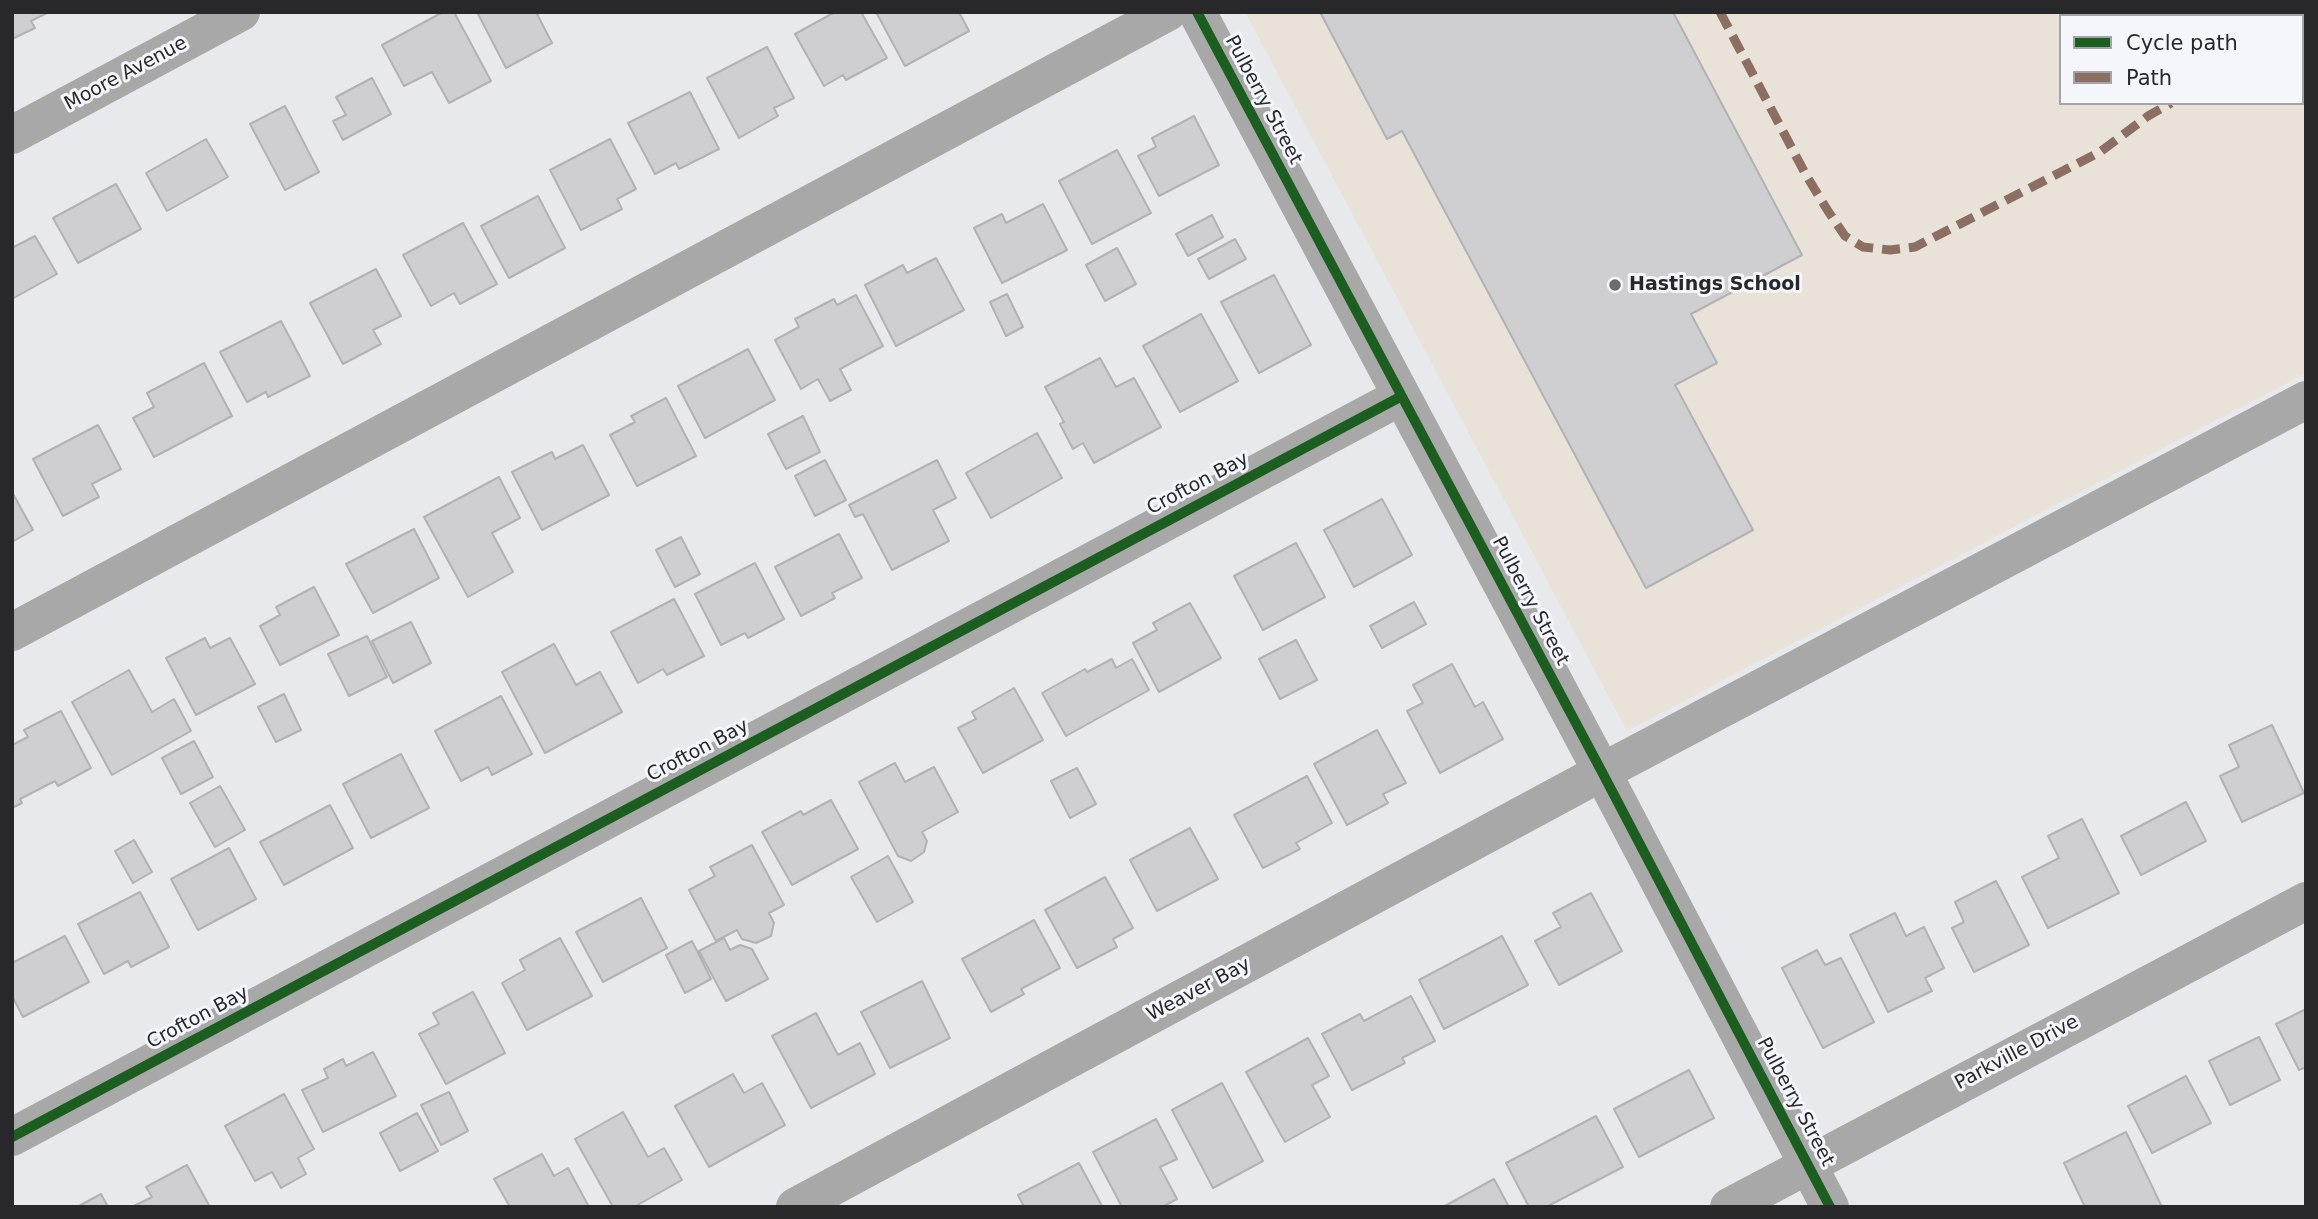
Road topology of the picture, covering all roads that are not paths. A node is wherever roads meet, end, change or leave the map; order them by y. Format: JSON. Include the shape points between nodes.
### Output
{"nodes":[{"id":1,"x":241,"y":12,"type":"edge"},
{"id":2,"x":1168,"y":12,"type":"edge"},
{"id":3,"x":1197,"y":12,"type":"edge"},
{"id":4,"x":12,"y":135,"type":"edge"},
{"id":5,"x":1400,"y":397,"type":"junction"},
{"id":6,"x":2306,"y":400,"type":"edge"},
{"id":7,"x":12,"y":632,"type":"edge"},
{"id":8,"x":1602,"y":772,"type":"junction"},
{"id":9,"x":2306,"y":901,"type":"edge"},
{"id":10,"x":12,"y":1137,"type":"edge"},
{"id":11,"x":1807,"y":1165,"type":"junction"},
{"id":12,"x":795,"y":1207,"type":"edge"},
{"id":13,"x":1729,"y":1207,"type":"edge"},
{"id":14,"x":1830,"y":1207,"type":"edge"}],
"edges":[{"from":1,"to":4,"type":"street","name":"Moore Avenue"},
{"from":2,"to":7,"type":"street"},
{"from":3,"to":5,"type":"street","name":"Pulberry Street"},
{"from":5,"to":8,"type":"street","name":"Pulberry Street"},
{"from":5,"to":10,"type":"street","name":"Crofton Bay"},
{"from":6,"to":8,"type":"street","name":"Weaver Bay"},
{"from":8,"to":11,"type":"street","name":"Pulberry Street"},
{"from":8,"to":12,"type":"street","name":"Weaver Bay"},
{"from":9,"to":11,"type":"street","name":"Parkville Drive"},
{"from":11,"to":13,"type":"street","name":"Parkville Drive"},
{"from":11,"to":14,"type":"street","name":"Pulberry Street"}]}
